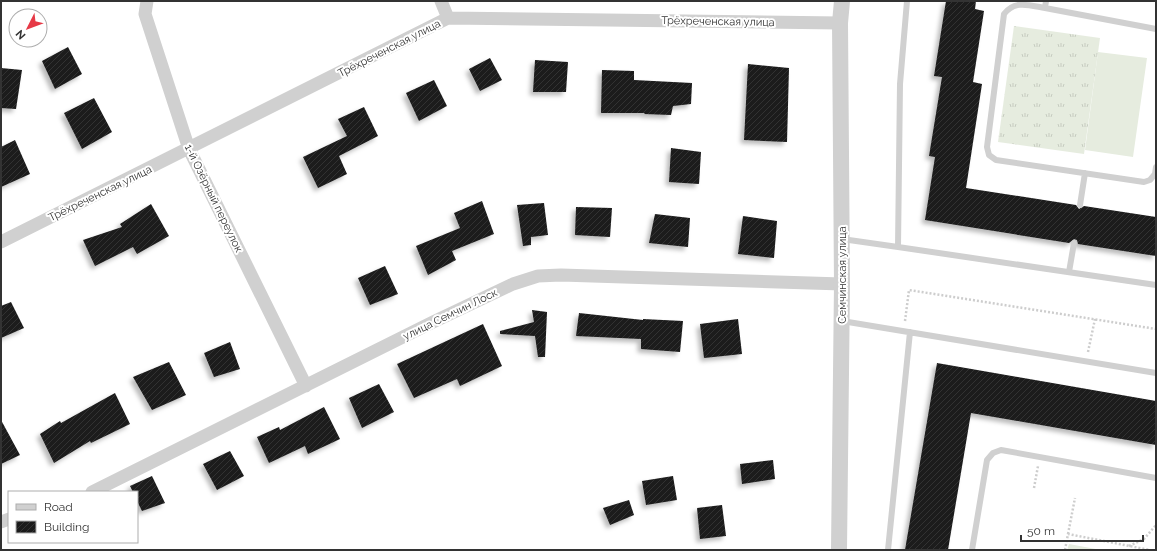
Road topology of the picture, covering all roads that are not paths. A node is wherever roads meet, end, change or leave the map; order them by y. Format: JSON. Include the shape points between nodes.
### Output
{"nodes":[{"id":1,"x":147,"y":1,"type":"edge"},
{"id":2,"x":441,"y":1,"type":"edge"},
{"id":3,"x":842,"y":1,"type":"edge"},
{"id":4,"x":907,"y":1,"type":"edge"},
{"id":5,"x":1046,"y":4,"type":"edge"},
{"id":6,"x":448,"y":18,"type":"junction"},
{"id":7,"x":840,"y":23,"type":"junction"},
{"id":8,"x":1156,"y":29,"type":"edge"},
{"id":9,"x":189,"y":149,"type":"junction"},
{"id":10,"x":1156,"y":167,"type":"edge"},
{"id":11,"x":1085,"y":173,"type":"junction"},
{"id":12,"x":1080,"y":206,"type":"dead end"},
{"id":13,"x":842,"y":239,"type":"junction"},
{"id":14,"x":1,"y":242,"type":"edge"},
{"id":15,"x":1074,"y":243,"type":"dead end"},
{"id":16,"x":898,"y":247,"type":"junction"},
{"id":17,"x":1069,"y":272,"type":"junction"},
{"id":18,"x":842,"y":284,"type":"junction"},
{"id":19,"x":1156,"y":285,"type":"edge"},
{"id":20,"x":842,"y":321,"type":"junction"},
{"id":21,"x":907,"y":332,"type":"junction"},
{"id":22,"x":1156,"y":373,"type":"edge"},
{"id":23,"x":306,"y":386,"type":"junction"},
{"id":24,"x":1156,"y":478,"type":"edge"},
{"id":25,"x":94,"y":491,"type":"edge"},
{"id":26,"x":839,"y":550,"type":"edge"},
{"id":27,"x":888,"y":550,"type":"edge"},
{"id":28,"x":972,"y":550,"type":"edge"}],
"edges":[{"from":1,"to":9,"type":"street","name":"1-й Озёрный переулок","via":[[145,14]]},
{"from":2,"to":6,"type":"street"},
{"from":3,"to":7,"type":"street","name":"Семчинская улица"},
{"from":4,"to":16,"type":"lane","via":[[900,84]]},
{"from":5,"to":8,"type":"lane"},
{"from":5,"to":11,"type":"lane","via":[[1018,3],[1009,6],[1004,14],[987,147],[989,155],[996,160]]},
{"from":6,"to":7,"type":"street","name":"Трёхреченская улица"},
{"from":6,"to":9,"type":"street","name":"Трёхреченская улица"},
{"from":7,"to":13,"type":"street","name":"Семчинская улица"},
{"from":9,"to":14,"type":"street","name":"Трёхреченская улица"},
{"from":9,"to":23,"type":"street","name":"1-й Озёрный переулок"},
{"from":10,"to":11,"type":"lane","via":[[1155,174],[1144,182]]},
{"from":11,"to":12,"type":"lane"},
{"from":13,"to":16,"type":"lane"},
{"from":13,"to":18,"type":"street","name":"Семчинская улица"},
{"from":15,"to":17,"type":"lane"},
{"from":16,"to":17,"type":"lane"},
{"from":17,"to":19,"type":"lane"},
{"from":18,"to":20,"type":"street","name":"Семчинская улица"},
{"from":18,"to":23,"type":"street","name":"улица Семчин Лоск","via":[[538,276],[513,284],[439,319]]},
{"from":20,"to":21,"type":"lane"},
{"from":20,"to":26,"type":"street","name":"Семчинская улица"},
{"from":21,"to":22,"type":"lane"},
{"from":21,"to":27,"type":"lane"},
{"from":23,"to":25,"type":"street","name":"улица Семчин Лоск"},
{"from":24,"to":28,"type":"lane","via":[[1001,450],[993,453],[987,460]]}]}
